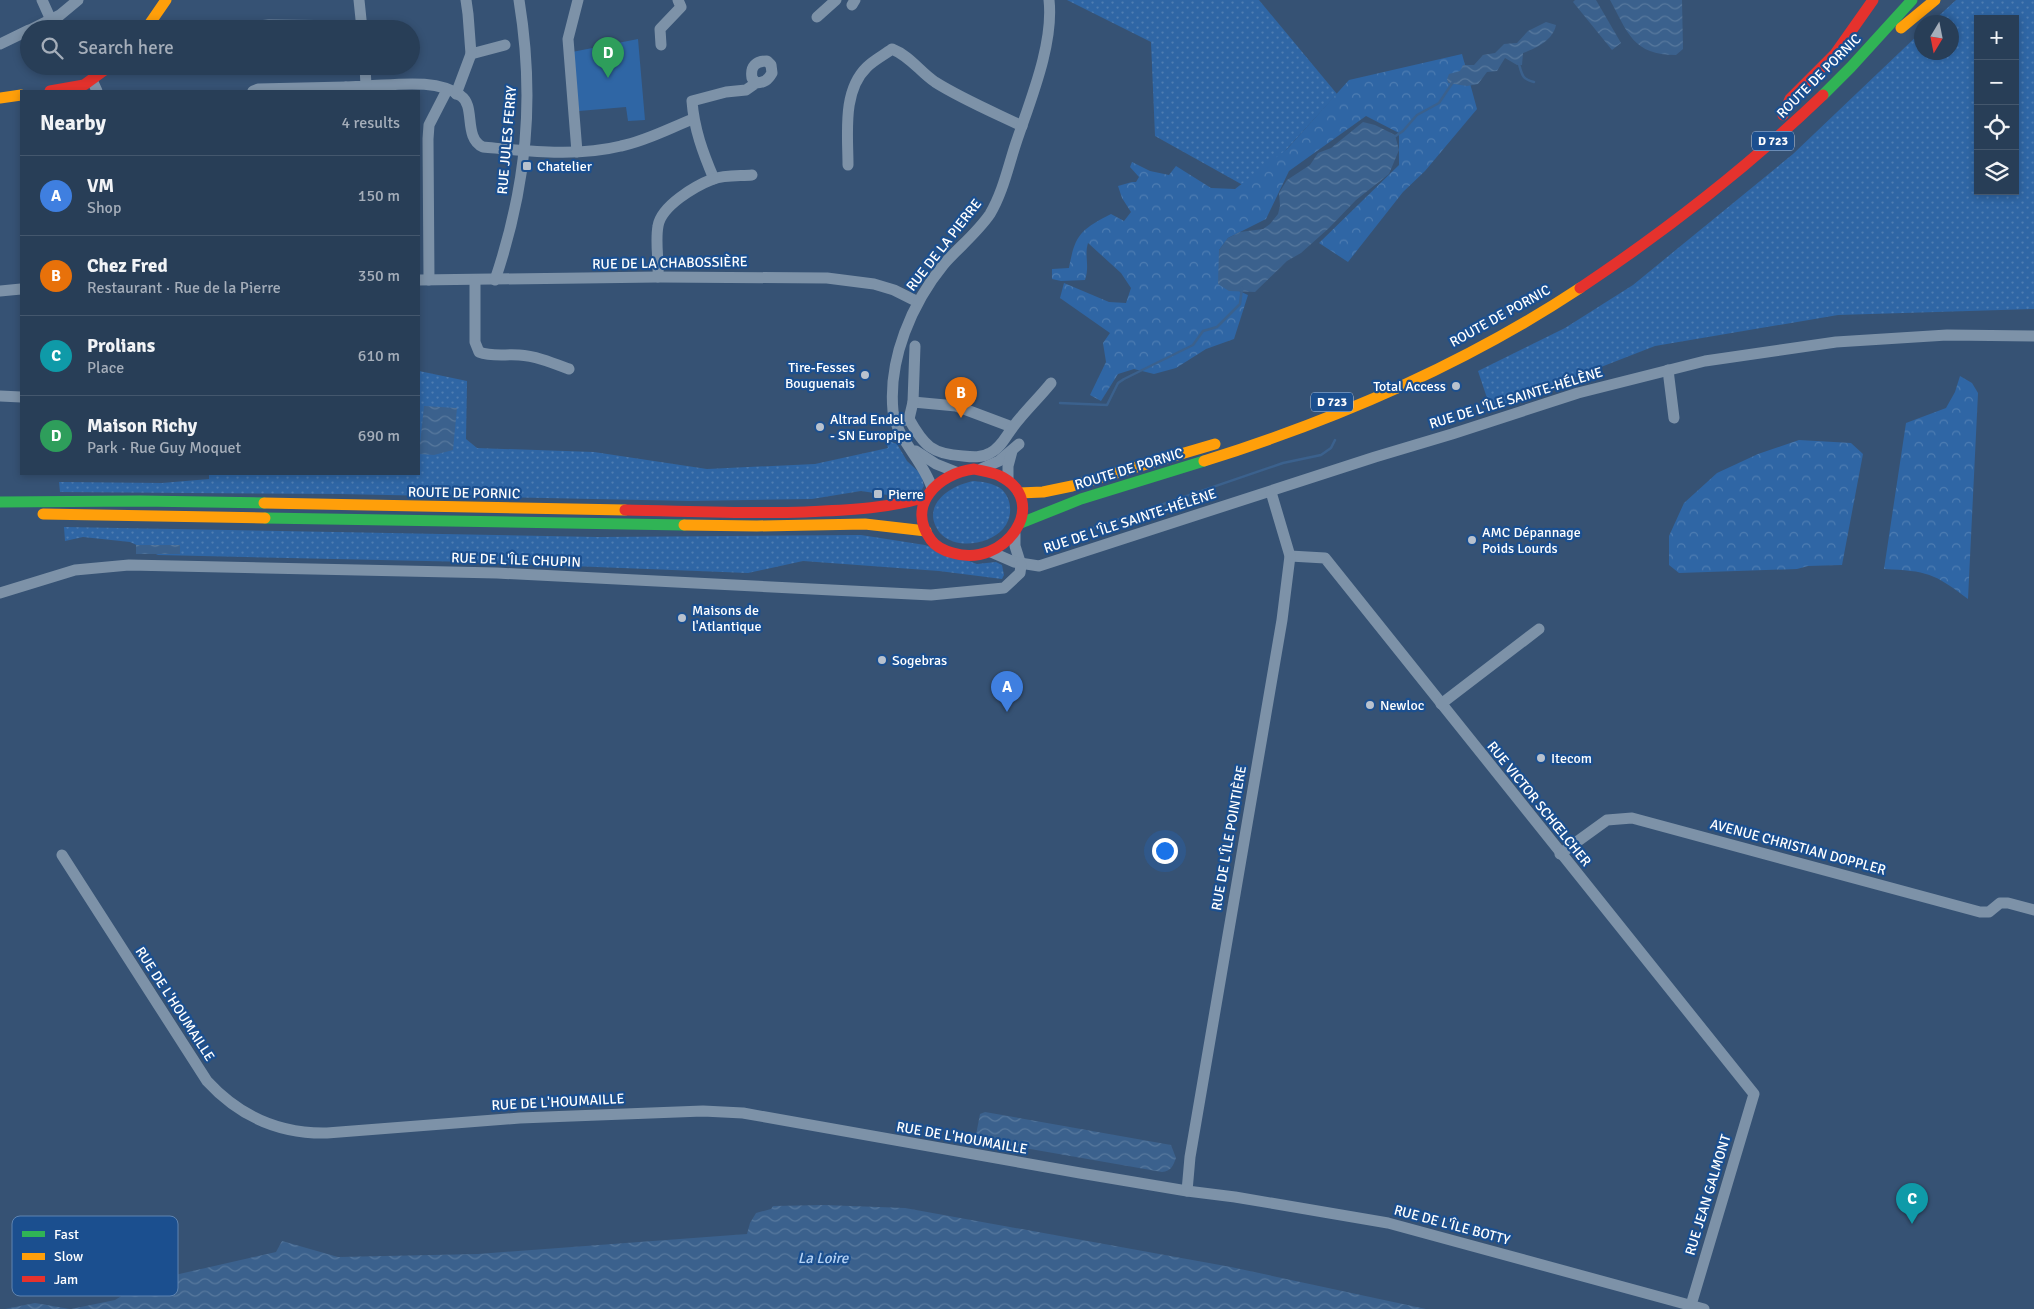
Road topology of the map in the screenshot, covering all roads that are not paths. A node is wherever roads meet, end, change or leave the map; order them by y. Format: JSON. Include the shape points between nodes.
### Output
{"nodes":[{"id":1,"x":42,"y":0,"type":"edge"},
{"id":2,"x":166,"y":0,"type":"edge"},
{"id":3,"x":359,"y":0,"type":"edge"},
{"id":4,"x":466,"y":0,"type":"edge"},
{"id":5,"x":520,"y":0,"type":"edge"},
{"id":6,"x":578,"y":0,"type":"edge"},
{"id":7,"x":678,"y":0,"type":"edge"},
{"id":8,"x":836,"y":0,"type":"edge"},
{"id":9,"x":1049,"y":0,"type":"edge"},
{"id":10,"x":1873,"y":0,"type":"edge"},
{"id":11,"x":1897,"y":0,"type":"edge"},
{"id":12,"x":1912,"y":0,"type":"edge"},
{"id":13,"x":1935,"y":0,"type":"edge"},
{"id":14,"x":74,"y":4,"type":"edge"},
{"id":15,"x":817,"y":17,"type":"dead end"},
{"id":16,"x":51,"y":20,"type":"joint"},
{"id":17,"x":152,"y":20,"type":"edge"},
{"id":18,"x":361,"y":20,"type":"edge"},
{"id":19,"x":20,"y":35,"type":"edge"},
{"id":20,"x":0,"y":44,"type":"edge"},
{"id":21,"x":505,"y":45,"type":"dead end"},
{"id":22,"x":661,"y":45,"type":"dead end"},
{"id":23,"x":471,"y":54,"type":"junction"},
{"id":24,"x":1856,"y":62,"type":"junction"},
{"id":25,"x":103,"y":75,"type":"edge"},
{"id":26,"x":365,"y":75,"type":"edge"},
{"id":27,"x":756,"y":83,"type":"dead end"},
{"id":28,"x":94,"y":86,"type":"edge"},
{"id":29,"x":366,"y":86,"type":"junction"},
{"id":30,"x":346,"y":89,"type":"edge"},
{"id":31,"x":58,"y":90,"type":"edge"},
{"id":32,"x":255,"y":90,"type":"edge"},
{"id":33,"x":452,"y":92,"type":"junction"},
{"id":34,"x":20,"y":95,"type":"edge"},
{"id":35,"x":0,"y":98,"type":"edge"},
{"id":36,"x":693,"y":119,"type":"junction"},
{"id":37,"x":1022,"y":126,"type":"junction"},
{"id":38,"x":524,"y":151,"type":"junction"},
{"id":39,"x":577,"y":152,"type":"junction"},
{"id":40,"x":848,"y":165,"type":"dead end"},
{"id":41,"x":752,"y":175,"type":"dead end"},
{"id":42,"x":714,"y":179,"type":"junction"},
{"id":43,"x":658,"y":276,"type":"junction"},
{"id":44,"x":424,"y":280,"type":"edge"},
{"id":45,"x":475,"y":280,"type":"junction"},
{"id":46,"x":495,"y":280,"type":"junction"},
{"id":47,"x":20,"y":289,"type":"edge"},
{"id":48,"x":0,"y":290,"type":"edge"},
{"id":49,"x":918,"y":302,"type":"junction"},
{"id":50,"x":2034,"y":336,"type":"edge"},
{"id":51,"x":915,"y":346,"type":"dead end"},
{"id":52,"x":570,"y":369,"type":"dead end"},
{"id":53,"x":1668,"y":370,"type":"junction"},
{"id":54,"x":1382,"y":382,"type":"dead end"},
{"id":55,"x":1051,"y":383,"type":"dead end"},
{"id":56,"x":1366,"y":389,"type":"dead end"},
{"id":57,"x":0,"y":396,"type":"edge"},
{"id":58,"x":20,"y":397,"type":"edge"},
{"id":59,"x":913,"y":402,"type":"junction"},
{"id":60,"x":1674,"y":418,"type":"dead end"},
{"id":61,"x":909,"y":420,"type":"junction"},
{"id":62,"x":895,"y":423,"type":"junction"},
{"id":63,"x":1012,"y":427,"type":"junction"},
{"id":64,"x":1226,"y":440,"type":"dead end"},
{"id":65,"x":909,"y":446,"type":"junction"},
{"id":66,"x":981,"y":470,"type":"junction"},
{"id":67,"x":956,"y":472,"type":"junction"},
{"id":68,"x":1008,"y":479,"type":"junction"},
{"id":69,"x":929,"y":492,"type":"junction"},
{"id":70,"x":1271,"y":492,"type":"junction"},
{"id":71,"x":1018,"y":493,"type":"junction"},
{"id":72,"x":0,"y":502,"type":"edge"},
{"id":73,"x":29,"y":514,"type":"dead end"},
{"id":74,"x":1021,"y":523,"type":"junction"},
{"id":75,"x":926,"y":531,"type":"junction"},
{"id":76,"x":1015,"y":534,"type":"junction"},
{"id":77,"x":991,"y":552,"type":"junction"},
{"id":78,"x":1290,"y":556,"type":"junction"},
{"id":79,"x":1021,"y":564,"type":"junction"},
{"id":80,"x":0,"y":593,"type":"edge"},
{"id":81,"x":1539,"y":629,"type":"dead end"},
{"id":82,"x":1441,"y":704,"type":"junction"},
{"id":83,"x":1560,"y":854,"type":"junction"},
{"id":84,"x":62,"y":856,"type":"dead end"},
{"id":85,"x":2034,"y":910,"type":"edge"},
{"id":86,"x":1754,"y":1094,"type":"joint"},
{"id":87,"x":1187,"y":1191,"type":"junction"},
{"id":88,"x":1691,"y":1305,"type":"junction"},
{"id":89,"x":1704,"y":1309,"type":"edge"}],
"edges":[{"from":1,"to":16,"type":"street"},
{"from":2,"to":17,"type":"main road"},
{"from":3,"to":18,"type":"street"},
{"from":4,"to":23,"type":"street"},
{"from":5,"to":38,"type":"street","name":"RUE JULES FERRY","via":[[529,96]]},
{"from":6,"to":39,"type":"street","via":[[568,39]]},
{"from":7,"to":22,"type":"street","via":[[681,7],[660,29]]},
{"from":8,"to":15,"type":"street"},
{"from":9,"to":37,"type":"street","name":"RUE DE LA PIERRE","via":[[1049,36]]},
{"from":10,"to":11,"type":"main road","name":"ROUTE DE PORNIC","number":"D 723","via":[[1835,54],[1790,99],[1780,118],[1864,38]]},
{"from":12,"to":24,"type":"main road","name":"ROUTE DE PORNIC","number":"D 723"},
{"from":13,"to":24,"type":"main road","via":[[1869,59]]},
{"from":14,"to":16,"type":"street"},
{"from":19,"to":20,"type":"street"},
{"from":21,"to":23,"type":"street"},
{"from":23,"to":33,"type":"street"},
{"from":24,"to":74,"type":"main road","name":"ROUTE DE PORNIC","number":"D 723","via":[[1752,160],[1684,215],[1577,290],[1480,346],[1327,418],[1231,453],[1103,491]]},
{"from":25,"to":28,"type":"main road"},
{"from":26,"to":29,"type":"street"},
{"from":27,"to":36,"type":"street","via":[[746,90],[692,101]]},
{"from":28,"to":31,"type":"main road"},
{"from":29,"to":30,"type":"street"},
{"from":29,"to":33,"type":"street","via":[[411,83],[437,85]]},
{"from":30,"to":32,"type":"street"},
{"from":33,"to":38,"type":"street","via":[[466,101],[477,144]]},
{"from":33,"to":44,"type":"street","via":[[429,126]]},
{"from":34,"to":35,"type":"main road"},
{"from":36,"to":39,"type":"street","via":[[622,146]]},
{"from":36,"to":42,"type":"street"},
{"from":37,"to":40,"type":"street","via":[[946,89],[892,49],[866,68],[856,84],[848,111]]},
{"from":37,"to":49,"type":"street","name":"RUE DE LA PIERRE","via":[[1002,191],[989,214],[945,264]]},
{"from":38,"to":39,"type":"street"},
{"from":38,"to":46,"type":"street","name":"RUE JULES FERRY","via":[[522,178]]},
{"from":41,"to":42,"type":"street"},
{"from":42,"to":43,"type":"street","via":[[679,198],[661,216],[658,225]]},
{"from":43,"to":46,"type":"street","name":"RUE DE LA CHABOSSIÈRE"},
{"from":43,"to":49,"type":"street","name":"RUE DE LA CHABOSSIÈRE","via":[[827,278],[874,284]]},
{"from":44,"to":45,"type":"street","name":"RUE DE LA CHABOSSIÈRE"},
{"from":45,"to":46,"type":"street","name":"RUE DE LA CHABOSSIÈRE"},
{"from":45,"to":52,"type":"street","via":[[475,342],[479,352],[520,355]]},
{"from":47,"to":48,"type":"street"},
{"from":49,"to":62,"type":"street","name":"RUE DE LA PIERRE","via":[[896,364]]},
{"from":50,"to":53,"type":"street","name":"RUE DE L'ÎLE SAINTE-HÉLÈNE","via":[[1947,335],[1836,342],[1715,359]]},
{"from":51,"to":59,"type":"street"},
{"from":53,"to":60,"type":"street"},
{"from":53,"to":70,"type":"street","name":"RUE DE L'ÎLE SAINTE-HÉLÈNE","via":[[1578,393]]},
{"from":54,"to":56,"type":"main road","number":"D 723"},
{"from":55,"to":63,"type":"street"},
{"from":57,"to":58,"type":"street"},
{"from":59,"to":61,"type":"street"},
{"from":59,"to":63,"type":"street","via":[[956,406]]},
{"from":61,"to":62,"type":"street"},
{"from":61,"to":63,"type":"street","via":[[925,444],[947,455],[977,457],[991,453],[1004,441]]},
{"from":62,"to":65,"type":"street","name":"RUE DE LA PIERRE"},
{"from":64,"to":71,"type":"main road","name":"ROUTE DE PORNIC","via":[[1072,486]]},
{"from":65,"to":67,"type":"street","name":"RUE DE LA PIERRE"},
{"from":65,"to":69,"type":"street","name":"RUE DE LA PIERRE","via":[[927,472]]},
{"from":66,"to":67,"type":"main road"},
{"from":66,"to":68,"type":"main road"},
{"from":66,"to":68,"type":"street","via":[[1016,447],[1008,466]]},
{"from":67,"to":69,"type":"main road","via":[[943,478]]},
{"from":68,"to":71,"type":"main road"},
{"from":69,"to":72,"type":"main road","name":"ROUTE DE PORNIC","via":[[910,502],[879,507],[767,513],[140,501]]},
{"from":69,"to":75,"type":"main road","via":[[922,517]]},
{"from":70,"to":78,"type":"street","name":"RUE DE L'ÎLE POINTIÈRE"},
{"from":70,"to":79,"type":"street","name":"RUE DE L'ÎLE SAINTE-HÉLÈNE","via":[[1039,566]]},
{"from":71,"to":74,"type":"main road","via":[[1022,504]]},
{"from":73,"to":75,"type":"main road","name":"ROUTE DE PORNIC","via":[[757,526],[865,524]]},
{"from":74,"to":76,"type":"main road"},
{"from":75,"to":77,"type":"main road","via":[[935,545],[954,554],[972,556]]},
{"from":76,"to":77,"type":"main road"},
{"from":76,"to":79,"type":"street"},
{"from":77,"to":79,"type":"street"},
{"from":78,"to":82,"type":"street","name":"RUE VICTOR SCHŒLCHER","via":[[1325,558]]},
{"from":78,"to":87,"type":"street","name":"RUE DE L'ÎLE POINTIÈRE"},
{"from":79,"to":80,"type":"street","name":"RUE DE L'ÎLE CHUPIN","via":[[1020,573],[1004,588],[932,596],[497,573],[129,565],[75,570]]},
{"from":81,"to":82,"type":"street"},
{"from":82,"to":83,"type":"street","name":"RUE VICTOR SCHŒLCHER"},
{"from":83,"to":85,"type":"street","name":"AVENUE CHRISTIAN DOPPLER","via":[[1607,820],[1632,818],[1712,834],[1980,912],[1989,912],[2003,898],[2008,903]]},
{"from":83,"to":86,"type":"street","name":"RUE VICTOR SCHŒLCHER"},
{"from":84,"to":87,"type":"street","name":"RUE DE L'HOUMAILLE","via":[[208,1081],[239,1109],[277,1128],[327,1134],[520,1118],[734,1112]]},
{"from":86,"to":88,"type":"street","name":"RUE JEAN GALMONT"},
{"from":87,"to":88,"type":"street","name":"RUE DE L'ÎLE BOTTY","via":[[1388,1223]]},
{"from":88,"to":89,"type":"street","name":"RUE DE L'ÎLE BOTTY"}]}
